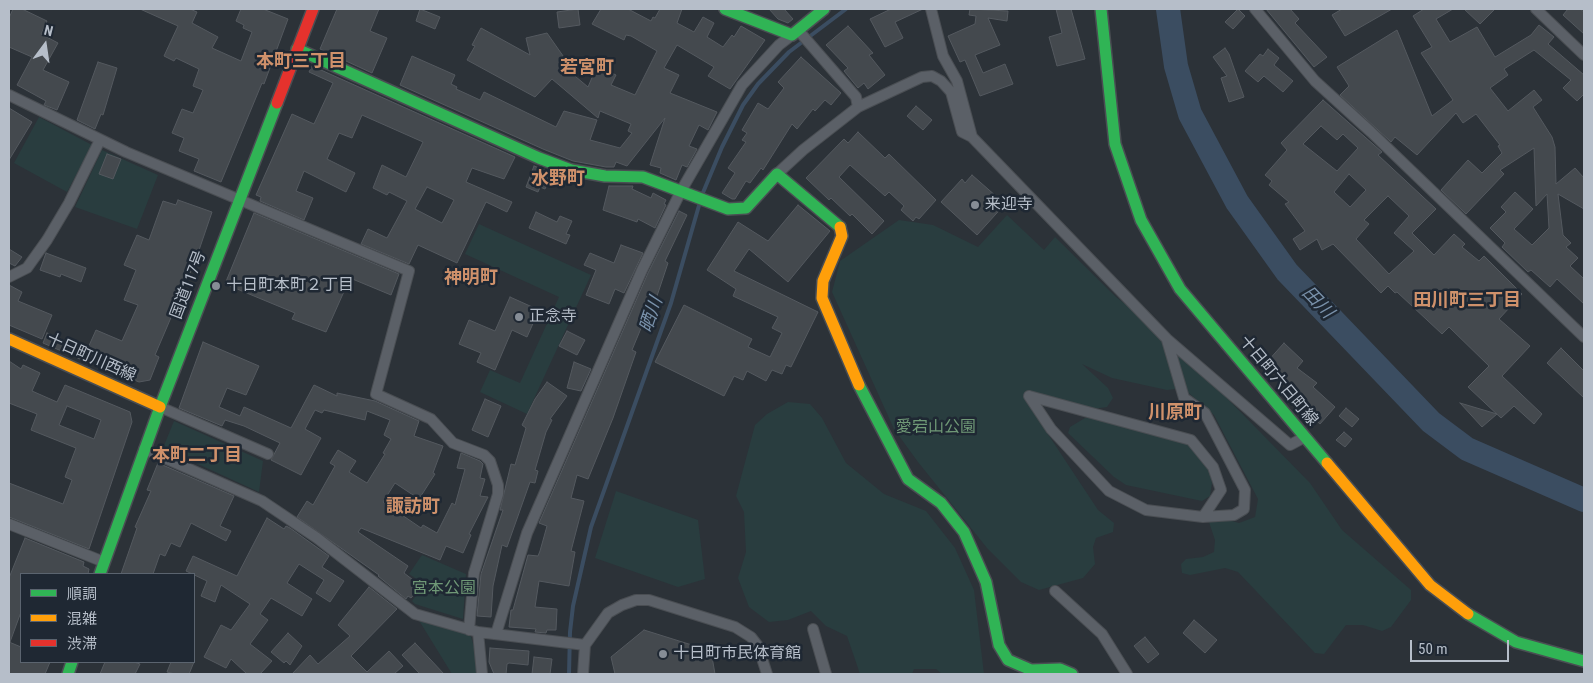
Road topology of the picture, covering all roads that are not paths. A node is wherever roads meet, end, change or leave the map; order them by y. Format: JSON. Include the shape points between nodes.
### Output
{"nodes":[{"id":1,"x":314,"y":9,"type":"edge"},
{"id":2,"x":725,"y":9,"type":"edge"},
{"id":3,"x":824,"y":9,"type":"edge"},
{"id":4,"x":931,"y":9,"type":"edge"},
{"id":5,"x":1101,"y":9,"type":"edge"},
{"id":6,"x":1255,"y":9,"type":"edge"},
{"id":7,"x":1536,"y":9,"type":"edge"},
{"id":8,"x":795,"y":33,"type":"junction"},
{"id":9,"x":297,"y":49,"type":"junction"},
{"id":10,"x":1584,"y":54,"type":"edge"},
{"id":11,"x":9,"y":95,"type":"edge"},
{"id":12,"x":858,"y":107,"type":"junction"},
{"id":13,"x":972,"y":137,"type":"junction"},
{"id":14,"x":100,"y":140,"type":"junction"},
{"id":15,"x":778,"y":174,"type":"junction"},
{"id":16,"x":686,"y":193,"type":"junction"},
{"id":17,"x":239,"y":200,"type":"junction"},
{"id":18,"x":9,"y":277,"type":"edge"},
{"id":19,"x":1584,"y":337,"type":"edge"},
{"id":20,"x":9,"y":339,"type":"edge"},
{"id":21,"x":1167,"y":339,"type":"junction"},
{"id":22,"x":160,"y":407,"type":"junction"},
{"id":23,"x":1305,"y":438,"type":"junction"},
{"id":24,"x":144,"y":449,"type":"junction"},
{"id":25,"x":268,"y":454,"type":"dead end"},
{"id":26,"x":1203,"y":517,"type":"junction"},
{"id":27,"x":9,"y":524,"type":"edge"},
{"id":28,"x":104,"y":562,"type":"junction"},
{"id":29,"x":100,"y":573,"type":"edge"},
{"id":30,"x":1055,"y":591,"type":"dead end"},
{"id":31,"x":813,"y":629,"type":"dead end"},
{"id":32,"x":473,"y":631,"type":"junction"},
{"id":33,"x":496,"y":634,"type":"junction"},
{"id":34,"x":581,"y":645,"type":"junction"},
{"id":35,"x":1584,"y":661,"type":"edge"},
{"id":36,"x":482,"y":674,"type":"edge"},
{"id":37,"x":583,"y":674,"type":"edge"},
{"id":38,"x":767,"y":674,"type":"edge"},
{"id":39,"x":826,"y":674,"type":"edge"},
{"id":40,"x":1072,"y":674,"type":"edge"},
{"id":41,"x":1127,"y":674,"type":"edge"}],
"edges":[{"from":1,"to":9,"type":"main road","name":"国道117号"},
{"from":2,"to":8,"type":"main road"},
{"from":3,"to":8,"type":"main road"},
{"from":4,"to":13,"type":"street","via":[[943,56],[957,81]]},
{"from":5,"to":23,"type":"main road","name":"十日町六日町線","via":[[1115,144],[1141,220],[1180,289]]},
{"from":6,"to":19,"type":"street","via":[[1315,81]]},
{"from":7,"to":10,"type":"street"},
{"from":8,"to":12,"type":"street","via":[[856,97]]},
{"from":8,"to":16,"type":"street","via":[[742,85]]},
{"from":9,"to":16,"type":"main road","via":[[538,158],[571,170],[605,176],[643,177]]},
{"from":9,"to":17,"type":"main road","name":"国道117号"},
{"from":11,"to":14,"type":"street"},
{"from":12,"to":13,"type":"street","via":[[922,77],[932,76],[951,92],[962,132]]},
{"from":12,"to":15,"type":"street"},
{"from":13,"to":21,"type":"street"},
{"from":14,"to":17,"type":"street"},
{"from":14,"to":18,"type":"street","via":[[47,240],[27,268]]},
{"from":15,"to":16,"type":"main road","via":[[746,208],[728,209]]},
{"from":15,"to":40,"type":"main road","via":[[839,225],[842,236],[823,280],[822,298],[843,351],[908,479],[941,503],[964,532],[986,582],[999,645],[1008,660],[1031,670],[1060,669]]},
{"from":16,"to":33,"type":"street","via":[[642,270],[597,368],[527,534]]},
{"from":17,"to":22,"type":"main road","name":"国道117号"},
{"from":17,"to":32,"type":"street","via":[[409,272],[376,394],[431,419],[453,442],[484,455],[490,461],[498,494],[474,573]]},
{"from":20,"to":22,"type":"main road","name":"十日町川西線"},
{"from":21,"to":23,"type":"street","via":[[1290,445]]},
{"from":21,"to":26,"type":"street","via":[[1184,398],[1205,413],[1244,490],[1244,509],[1234,515]]},
{"from":22,"to":24,"type":"main road","name":"国道117号"},
{"from":22,"to":25,"type":"street"},
{"from":23,"to":35,"type":"main road","name":"十日町六日町線","via":[[1436,591],[1464,612],[1516,642]]},
{"from":24,"to":28,"type":"main road","name":"国道117号"},
{"from":24,"to":32,"type":"street","via":[[262,501],[317,538],[415,614]]},
{"from":26,"to":26,"type":"street","via":[[1146,510],[1109,491],[1051,429],[1029,396],[1191,440],[1213,467],[1222,490]]},
{"from":27,"to":28,"type":"street"},
{"from":28,"to":29,"type":"main road","name":"国道117号"},
{"from":30,"to":41,"type":"street","via":[[1102,634]]},
{"from":31,"to":39,"type":"street"},
{"from":32,"to":33,"type":"street"},
{"from":32,"to":36,"type":"street"},
{"from":33,"to":34,"type":"street"},
{"from":34,"to":37,"type":"street"},
{"from":34,"to":38,"type":"street","via":[[608,613],[636,600],[649,600],[735,627],[752,637]]}]}
